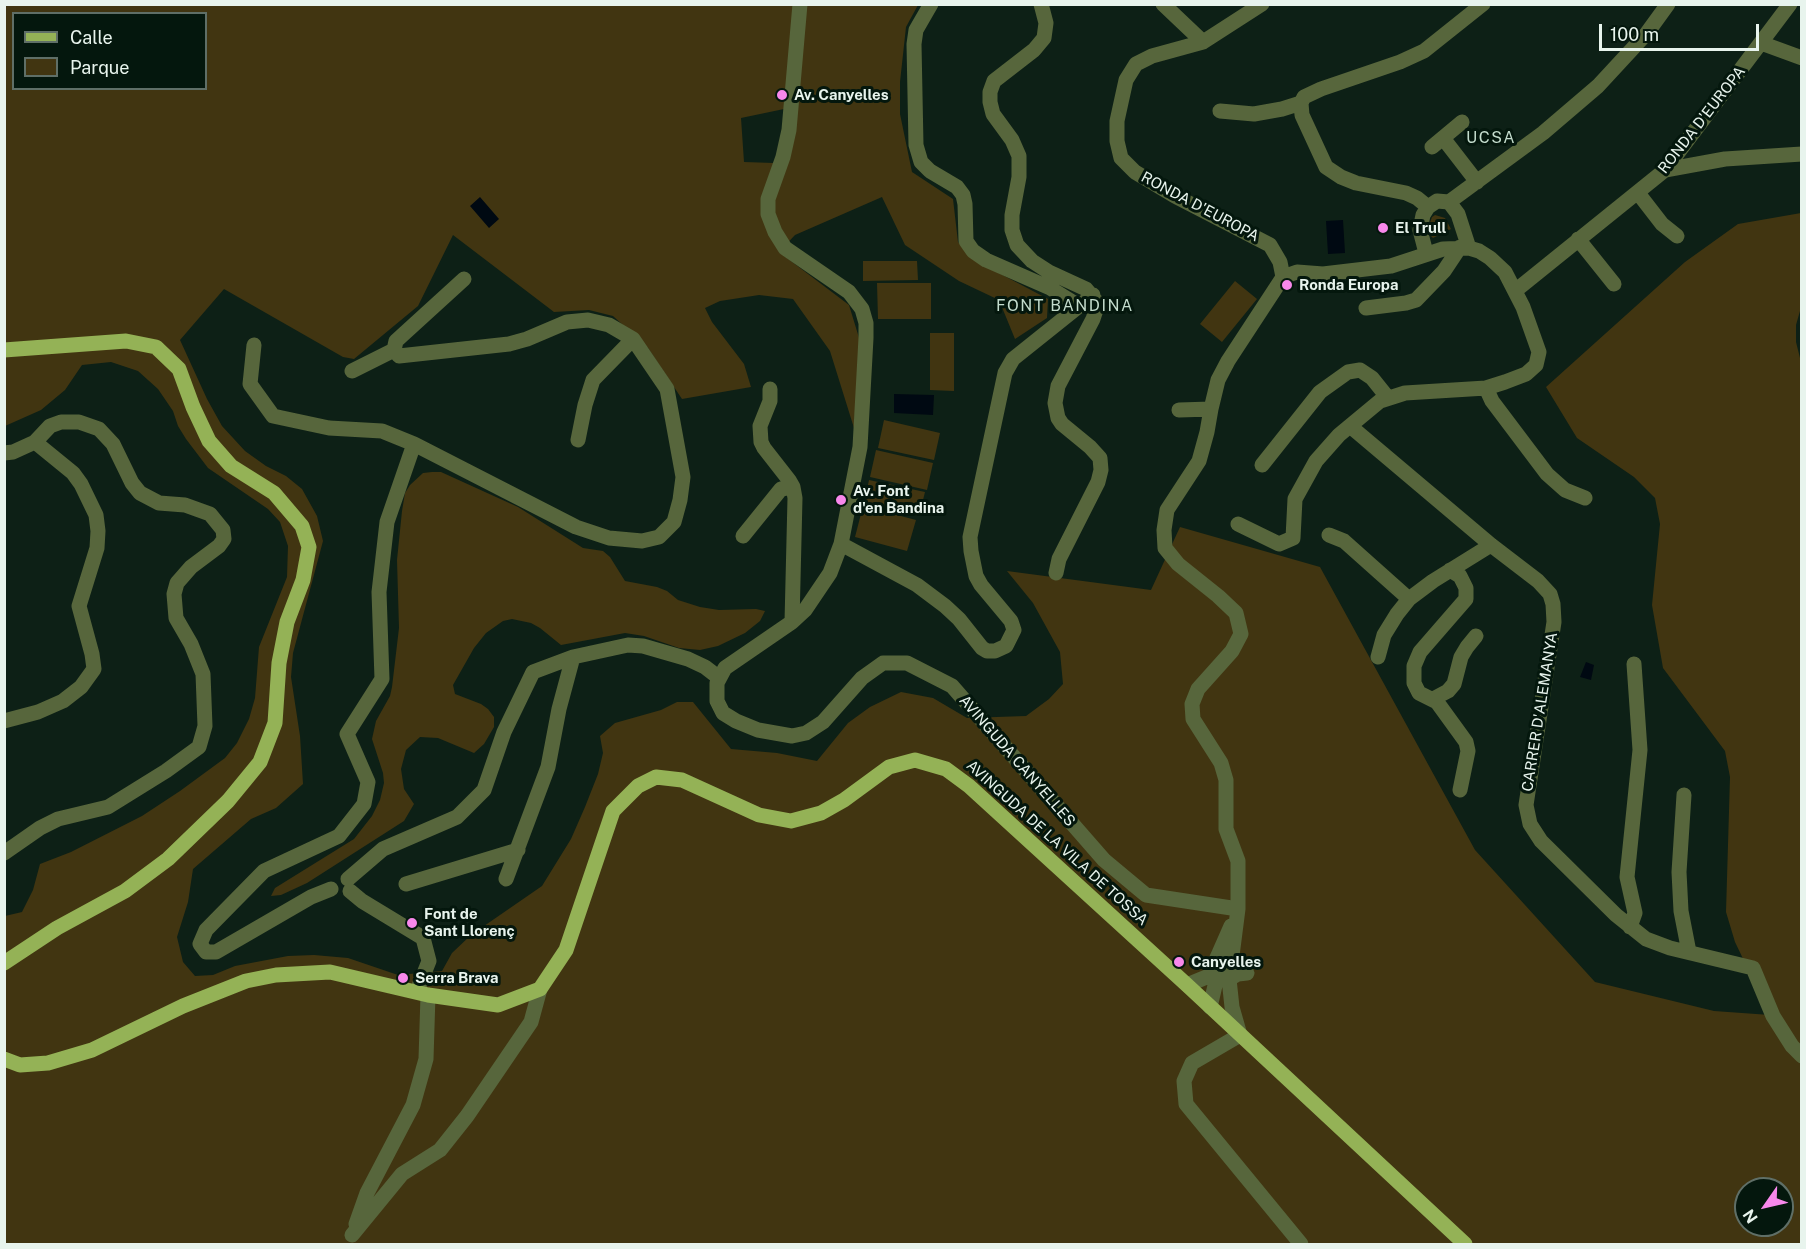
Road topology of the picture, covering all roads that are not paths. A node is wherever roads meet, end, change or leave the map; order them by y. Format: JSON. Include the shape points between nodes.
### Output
{"nodes":[{"id":1,"x":800,"y":4,"type":"edge"},
{"id":2,"x":931,"y":4,"type":"edge"},
{"id":3,"x":1041,"y":4,"type":"edge"},
{"id":4,"x":1163,"y":4,"type":"edge"},
{"id":5,"x":1262,"y":4,"type":"edge"},
{"id":6,"x":1483,"y":4,"type":"edge"},
{"id":7,"x":1668,"y":4,"type":"edge"},
{"id":8,"x":1790,"y":4,"type":"edge"},
{"id":9,"x":1203,"y":42,"type":"junction"},
{"id":10,"x":1761,"y":43,"type":"junction"},
{"id":11,"x":1802,"y":58,"type":"edge"},
{"id":12,"x":1301,"y":103,"type":"junction"},
{"id":13,"x":1220,"y":111,"type":"dead end"},
{"id":14,"x":1462,"y":122,"type":"dead end"},
{"id":15,"x":1802,"y":154,"type":"edge"},
{"id":16,"x":1665,"y":170,"type":"junction"},
{"id":17,"x":1477,"y":182,"type":"junction"},
{"id":18,"x":1638,"y":193,"type":"junction"},
{"id":19,"x":1449,"y":202,"type":"junction"},
{"id":20,"x":1428,"y":207,"type":"junction"},
{"id":21,"x":1677,"y":236,"type":"dead end"},
{"id":22,"x":1578,"y":239,"type":"junction"},
{"id":23,"x":1465,"y":248,"type":"junction"},
{"id":24,"x":1426,"y":253,"type":"junction"},
{"id":25,"x":1283,"y":277,"type":"junction"},
{"id":26,"x":465,"y":279,"type":"dead end"},
{"id":27,"x":1614,"y":284,"type":"dead end"},
{"id":28,"x":1515,"y":291,"type":"junction"},
{"id":29,"x":1093,"y":295,"type":"junction"},
{"id":30,"x":1079,"y":306,"type":"junction"},
{"id":31,"x":1366,"y":308,"type":"dead end"},
{"id":32,"x":633,"y":339,"type":"junction"},
{"id":33,"x":254,"y":345,"type":"dead end"},
{"id":34,"x":4,"y":350,"type":"edge"},
{"id":35,"x":394,"y":350,"type":"junction"},
{"id":36,"x":352,"y":370,"type":"dead end"},
{"id":37,"x":1486,"y":388,"type":"junction"},
{"id":38,"x":770,"y":389,"type":"dead end"},
{"id":39,"x":1388,"y":398,"type":"junction"},
{"id":40,"x":1210,"y":409,"type":"junction"},
{"id":41,"x":1179,"y":410,"type":"dead end"},
{"id":42,"x":1350,"y":426,"type":"junction"},
{"id":43,"x":578,"y":440,"type":"dead end"},
{"id":44,"x":35,"y":442,"type":"junction"},
{"id":45,"x":414,"y":444,"type":"junction"},
{"id":46,"x":4,"y":453,"type":"edge"},
{"id":47,"x":1262,"y":465,"type":"dead end"},
{"id":48,"x":793,"y":487,"type":"junction"},
{"id":49,"x":1585,"y":498,"type":"dead end"},
{"id":50,"x":1238,"y":524,"type":"dead end"},
{"id":51,"x":1329,"y":535,"type":"dead end"},
{"id":52,"x":743,"y":536,"type":"dead end"},
{"id":53,"x":841,"y":544,"type":"junction"},
{"id":54,"x":1491,"y":545,"type":"junction"},
{"id":55,"x":1450,"y":570,"type":"junction"},
{"id":56,"x":1056,"y":573,"type":"dead end"},
{"id":57,"x":1409,"y":598,"type":"junction"},
{"id":58,"x":792,"y":622,"type":"junction"},
{"id":59,"x":1476,"y":636,"type":"dead end"},
{"id":60,"x":573,"y":657,"type":"junction"},
{"id":61,"x":1378,"y":657,"type":"dead end"},
{"id":62,"x":1634,"y":664,"type":"dead end"},
{"id":63,"x":718,"y":677,"type":"junction"},
{"id":64,"x":1433,"y":699,"type":"junction"},
{"id":65,"x":4,"y":722,"type":"edge"},
{"id":66,"x":1460,"y":790,"type":"dead end"},
{"id":67,"x":1684,"y":795,"type":"dead end"},
{"id":68,"x":518,"y":850,"type":"junction"},
{"id":69,"x":4,"y":853,"type":"edge"},
{"id":70,"x":506,"y":879,"type":"dead end"},
{"id":71,"x":406,"y":884,"type":"dead end"},
{"id":72,"x":349,"y":885,"type":"junction"},
{"id":73,"x":1238,"y":909,"type":"junction"},
{"id":74,"x":1630,"y":927,"type":"junction"},
{"id":75,"x":1226,"y":941,"type":"junction"},
{"id":76,"x":1689,"y":952,"type":"junction"},
{"id":77,"x":4,"y":963,"type":"edge"},
{"id":78,"x":1247,"y":973,"type":"dead end"},
{"id":79,"x":1229,"y":979,"type":"junction"},
{"id":80,"x":1187,"y":985,"type":"junction"},
{"id":81,"x":540,"y":989,"type":"junction"},
{"id":82,"x":422,"y":993,"type":"junction"},
{"id":83,"x":1210,"y":1007,"type":"junction"},
{"id":84,"x":1240,"y":1035,"type":"junction"},
{"id":85,"x":1802,"y":1056,"type":"edge"},
{"id":86,"x":4,"y":1059,"type":"edge"},
{"id":87,"x":351,"y":1240,"type":"edge"},
{"id":88,"x":1301,"y":1245,"type":"edge"},
{"id":89,"x":1465,"y":1245,"type":"edge"}],
"edges":[{"from":1,"to":53,"type":"street","via":[[789,130],[768,199],[768,214],[785,248],[849,292],[862,309],[866,323],[860,447]]},
{"from":2,"to":30,"type":"street","via":[[914,44],[916,145],[921,162],[963,195],[966,241],[973,251]]},
{"from":3,"to":29,"type":"street","via":[[1046,23],[1044,38],[998,77],[990,92],[993,114],[1019,156],[1012,230],[1017,245],[1032,261]]},
{"from":4,"to":9,"type":"street"},
{"from":5,"to":9,"type":"street","name":"RONDA D'EUROPA"},
{"from":6,"to":12,"type":"street","via":[[1424,51],[1321,89]]},
{"from":7,"to":17,"type":"street","via":[[1598,86]]},
{"from":8,"to":10,"type":"street","name":"RONDA D'EUROPA"},
{"from":9,"to":25,"type":"street","name":"RONDA D'EUROPA","via":[[1147,58],[1131,69],[1120,100],[1118,152],[1144,178],[1270,245]]},
{"from":10,"to":11,"type":"street"},
{"from":10,"to":16,"type":"street","name":"RONDA D'EUROPA"},
{"from":12,"to":13,"type":"street","via":[[1254,114]]},
{"from":12,"to":20,"type":"street","via":[[1302,115],[1326,167],[1356,183],[1406,193]]},
{"from":14,"to":17,"type":"street","via":[[1437,143]]},
{"from":15,"to":16,"type":"street","via":[[1725,159]]},
{"from":16,"to":18,"type":"street","name":"RONDA D'EUROPA"},
{"from":17,"to":19,"type":"street"},
{"from":18,"to":21,"type":"street","via":[[1662,224]]},
{"from":18,"to":22,"type":"street","name":"RONDA D'EUROPA"},
{"from":19,"to":20,"type":"street","via":[[1437,201]]},
{"from":19,"to":23,"type":"street","via":[[1458,214]]},
{"from":20,"to":24,"type":"street","via":[[1420,230]]},
{"from":22,"to":27,"type":"street"},
{"from":22,"to":28,"type":"street","name":"RONDA D'EUROPA"},
{"from":23,"to":24,"type":"street"},
{"from":23,"to":28,"type":"street","via":[[1490,258],[1505,272]]},
{"from":23,"to":31,"type":"street","via":[[1416,300]]},
{"from":24,"to":25,"type":"street","via":[[1391,266],[1323,274],[1297,272]]},
{"from":25,"to":40,"type":"street","via":[[1228,361]]},
{"from":26,"to":35,"type":"street","via":[[396,341]]},
{"from":28,"to":37,"type":"street","via":[[1539,352],[1536,365],[1526,374]]},
{"from":29,"to":30,"type":"street"},
{"from":29,"to":56,"type":"street","via":[[1097,307],[1093,319],[1058,386],[1055,403],[1062,424],[1100,458],[1101,470]]},
{"from":30,"to":53,"type":"street","via":[[1013,359],[1005,373],[980,500],[971,526],[976,576],[1014,630],[1006,646],[995,651],[982,648],[945,606]]},
{"from":32,"to":35,"type":"street","via":[[609,325],[588,320],[567,322],[509,344],[399,356]]},
{"from":32,"to":43,"type":"street","via":[[593,380]]},
{"from":32,"to":45,"type":"street","via":[[667,389],[683,477],[674,522],[659,537],[642,541],[609,538],[576,527]]},
{"from":33,"to":45,"type":"street","via":[[250,384],[273,416],[329,428],[382,431]]},
{"from":34,"to":77,"type":"main road","via":[[126,341],[156,347],[179,369],[209,441],[231,466],[274,493],[302,526],[309,547],[281,653],[275,723],[260,762],[228,801],[168,858],[125,891]]},
{"from":35,"to":36,"type":"street"},
{"from":37,"to":39,"type":"street","via":[[1405,393]]},
{"from":37,"to":49,"type":"street","via":[[1546,474],[1565,490]]},
{"from":38,"to":48,"type":"street","via":[[770,401],[760,426],[761,442]]},
{"from":39,"to":42,"type":"street"},
{"from":39,"to":47,"type":"street","via":[[1360,370],[1348,372],[1320,392]]},
{"from":40,"to":41,"type":"street"},
{"from":40,"to":73,"type":"street","via":[[1199,461],[1167,510],[1165,548],[1178,564],[1236,613],[1241,634],[1233,651],[1198,689],[1192,704],[1192,719],[1221,763],[1226,780],[1226,829],[1238,861]]},
{"from":42,"to":50,"type":"street","via":[[1316,461],[1295,499],[1293,538],[1279,543]]},
{"from":42,"to":54,"type":"street","name":"CARRER D'ALEMANYA"},
{"from":44,"to":46,"type":"street"},
{"from":44,"to":65,"type":"street","via":[[73,473],[96,515],[97,548],[80,606],[94,669],[81,687],[63,701]]},
{"from":44,"to":69,"type":"street","via":[[50,426],[61,422],[79,422],[99,429],[113,444],[140,493],[159,503],[185,505],[210,514],[223,530],[224,539],[191,567],[177,583],[174,594],[176,618],[203,674],[205,726],[199,747],[108,807],[58,819]]},
{"from":45,"to":72,"type":"street","via":[[387,522],[379,592],[382,679],[347,734],[368,782],[364,804],[339,836],[264,871],[206,930],[200,944],[206,952],[216,952],[331,889],[336,878],[343,876]]},
{"from":48,"to":52,"type":"street","via":[[781,489]]},
{"from":48,"to":58,"type":"street"},
{"from":51,"to":57,"type":"street","via":[[1344,541]]},
{"from":53,"to":58,"type":"street","via":[[830,573]]},
{"from":54,"to":55,"type":"street"},
{"from":54,"to":74,"type":"street","name":"CARRER D'ALEMANYA","via":[[1538,581],[1553,604],[1554,622],[1526,805],[1530,824],[1541,841]]},
{"from":55,"to":57,"type":"street"},
{"from":55,"to":64,"type":"street","via":[[1460,576],[1466,598],[1420,652],[1414,666],[1414,683],[1419,693]]},
{"from":57,"to":61,"type":"street","via":[[1384,635]]},
{"from":58,"to":63,"type":"street","via":[[732,662]]},
{"from":59,"to":64,"type":"street","via":[[1461,657],[1455,684]]},
{"from":60,"to":63,"type":"street","via":[[608,648],[643,646],[688,659]]},
{"from":60,"to":68,"type":"street","via":[[548,767]]},
{"from":60,"to":72,"type":"street","via":[[533,672],[504,732],[484,790],[457,817],[383,849]]},
{"from":62,"to":74,"type":"street","via":[[1640,750],[1628,877],[1635,913]]},
{"from":63,"to":73,"type":"street","name":"AVINGUDA CANYELLES","via":[[715,691],[723,713],[758,730],[792,736],[806,734],[823,722],[862,678],[883,663],[907,663],[952,686],[1104,860],[1146,895]]},
{"from":64,"to":66,"type":"street","via":[[1468,746]]},
{"from":67,"to":76,"type":"street","via":[[1679,872]]},
{"from":68,"to":70,"type":"street"},
{"from":68,"to":71,"type":"street"},
{"from":72,"to":82,"type":"street","via":[[362,901],[423,938],[429,961]]},
{"from":73,"to":75,"type":"street"},
{"from":73,"to":79,"type":"street"},
{"from":74,"to":76,"type":"street","name":"CARRER D'ALEMANYA","via":[[1646,939]]},
{"from":75,"to":80,"type":"street","via":[[1209,976]]},
{"from":75,"to":83,"type":"street"},
{"from":76,"to":85,"type":"street","name":"CARRER D'ALEMANYA","via":[[1754,968],[1773,1016]]},
{"from":78,"to":79,"type":"street"},
{"from":79,"to":84,"type":"street"},
{"from":80,"to":81,"type":"main road","name":"AVINGUDA DE LA VILA DE TOSSA","via":[[969,786],[946,769],[915,760],[889,767],[821,813],[791,821],[759,815],[682,780],[656,777],[638,786],[613,811],[566,950]]},
{"from":80,"to":83,"type":"main road","name":"AVINGUDA DE LA VILA DE TOSSA"},
{"from":81,"to":82,"type":"main road","via":[[498,1005]]},
{"from":81,"to":87,"type":"street","via":[[531,1022],[467,1116],[440,1149],[402,1174]]},
{"from":82,"to":86,"type":"main road","via":[[330,972],[276,975],[246,981],[183,1006],[92,1050],[48,1063],[20,1065]]},
{"from":82,"to":87,"type":"street","via":[[426,1059],[413,1105],[367,1193]]},
{"from":83,"to":84,"type":"main road","name":"AVINGUDA DE LA VILA DE TOSSA"},
{"from":84,"to":88,"type":"street","via":[[1192,1063],[1184,1081],[1186,1104]]},
{"from":84,"to":89,"type":"main road","name":"AVINGUDA DE LA VILA DE TOSSA"}]}
